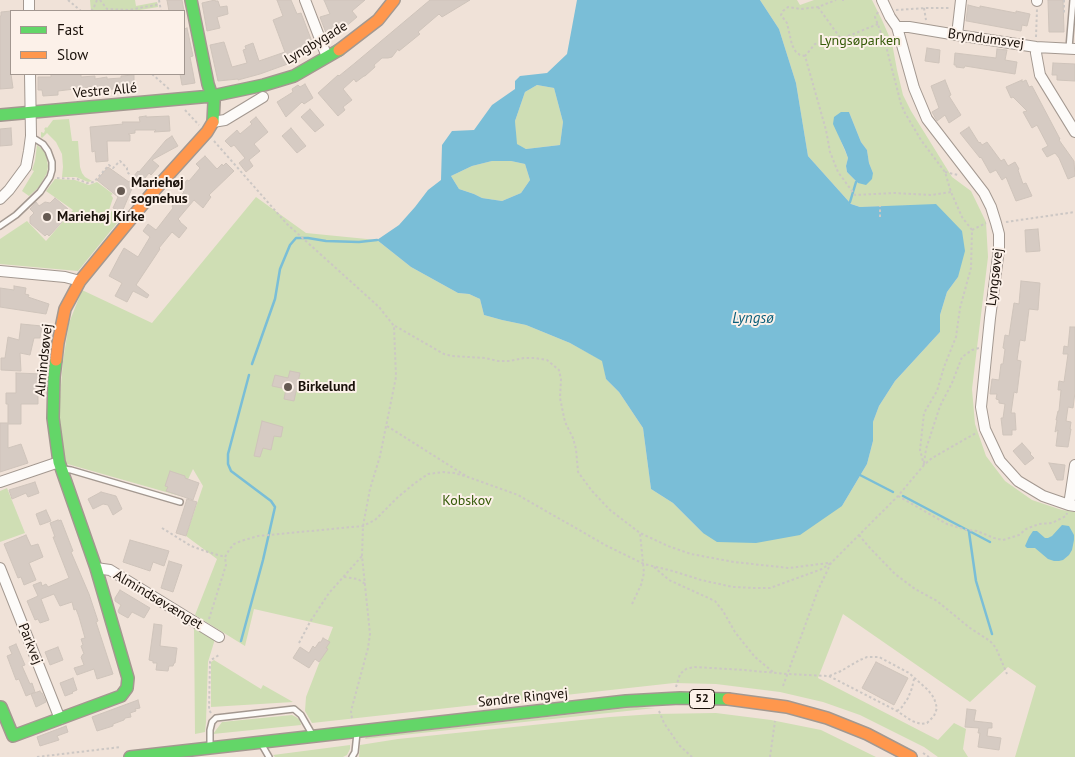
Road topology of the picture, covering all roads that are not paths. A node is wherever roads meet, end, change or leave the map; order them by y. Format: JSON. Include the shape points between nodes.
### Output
{"nodes":[{"id":1,"x":191,"y":0,"type":"edge"},
{"id":2,"x":305,"y":0,"type":"edge"},
{"id":3,"x":394,"y":0,"type":"edge"},
{"id":4,"x":1073,"y":0,"type":"edge"},
{"id":5,"x":884,"y":4,"type":"edge"},
{"id":6,"x":961,"y":4,"type":"edge"},
{"id":7,"x":898,"y":27,"type":"junction"},
{"id":8,"x":957,"y":35,"type":"junction"},
{"id":9,"x":1036,"y":47,"type":"junction"},
{"id":10,"x":1072,"y":48,"type":"edge"},
{"id":11,"x":328,"y":57,"type":"junction"},
{"id":12,"x":30,"y":75,"type":"edge"},
{"id":13,"x":212,"y":96,"type":"junction"},
{"id":14,"x":263,"y":97,"type":"dead end"},
{"id":15,"x":31,"y":112,"type":"junction"},
{"id":16,"x":0,"y":115,"type":"edge"},
{"id":17,"x":210,"y":127,"type":"junction"},
{"id":18,"x":1075,"y":132,"type":"edge"},
{"id":19,"x":31,"y":136,"type":"junction"},
{"id":20,"x":0,"y":199,"type":"edge"},
{"id":21,"x":0,"y":226,"type":"edge"},
{"id":22,"x":0,"y":271,"type":"edge"},
{"id":23,"x":80,"y":281,"type":"junction"},
{"id":24,"x":1075,"y":465,"type":"edge"},
{"id":25,"x":60,"y":466,"type":"junction"},
{"id":26,"x":0,"y":482,"type":"edge"},
{"id":27,"x":180,"y":502,"type":"dead end"},
{"id":28,"x":1072,"y":505,"type":"edge"},
{"id":29,"x":0,"y":568,"type":"edge"},
{"id":30,"x":96,"y":568,"type":"junction"},
{"id":31,"x":219,"y":637,"type":"dead end"},
{"id":32,"x":1,"y":707,"type":"edge"},
{"id":33,"x":60,"y":719,"type":"junction"},
{"id":34,"x":355,"y":732,"type":"junction"},
{"id":35,"x":314,"y":736,"type":"junction"},
{"id":36,"x":260,"y":742,"type":"junction"},
{"id":37,"x":210,"y":748,"type":"junction"},
{"id":38,"x":130,"y":757,"type":"edge"},
{"id":39,"x":269,"y":757,"type":"edge"},
{"id":40,"x":352,"y":757,"type":"edge"},
{"id":41,"x":911,"y":757,"type":"edge"}],
"edges":[{"from":1,"to":13,"type":"street"},
{"from":2,"to":11,"type":"street"},
{"from":3,"to":11,"type":"street","name":"Lyngbygade","via":[[378,20]]},
{"from":4,"to":10,"type":"lane"},
{"from":5,"to":7,"type":"street","name":"Lyngsøvej"},
{"from":6,"to":8,"type":"street"},
{"from":7,"to":8,"type":"street","name":"Bryndumsvej"},
{"from":7,"to":28,"type":"street","name":"Lyngsøvej","via":[[914,88],[927,118],[984,193],[999,234],[981,407],[985,429],[1000,461],[1018,481],[1043,496]]},
{"from":8,"to":9,"type":"street","name":"Bryndumsvej"},
{"from":9,"to":10,"type":"street","name":"Bryndumsvej"},
{"from":9,"to":18,"type":"street","via":[[1040,75]]},
{"from":11,"to":13,"type":"street","name":"Lyngbygade","via":[[294,76]]},
{"from":12,"to":15,"type":"street"},
{"from":13,"to":15,"type":"street","name":"Vestre Allé"},
{"from":13,"to":17,"type":"street"},
{"from":14,"to":17,"type":"street"},
{"from":15,"to":16,"type":"street","name":"Vestre Allé"},
{"from":15,"to":19,"type":"street"},
{"from":17,"to":23,"type":"street","name":"Almindsøvej"},
{"from":19,"to":20,"type":"street","via":[[26,167]]},
{"from":19,"to":21,"type":"lane","via":[[48,151],[52,162],[50,178],[16,216]]},
{"from":22,"to":23,"type":"street"},
{"from":23,"to":25,"type":"street","name":"Almindsøvej","via":[[65,309],[54,378],[53,418]]},
{"from":24,"to":28,"type":"street"},
{"from":25,"to":26,"type":"street"},
{"from":25,"to":27,"type":"lane"},
{"from":25,"to":30,"type":"street","name":"Almindsøvej"},
{"from":29,"to":33,"type":"street","name":"Parkvej"},
{"from":30,"to":31,"type":"street","name":"Almindsøvænget","via":[[110,570]]},
{"from":30,"to":33,"type":"street","name":"Almindsøvej","via":[[128,678],[127,688],[121,696]]},
{"from":32,"to":33,"type":"street","name":"Almindsøvej","via":[[13,736]]},
{"from":34,"to":35,"type":"street","name":"Søndre Ringvej","number":"52"},
{"from":34,"to":40,"type":"lane"},
{"from":34,"to":41,"type":"street","name":"Søndre Ringvej","number":"52","via":[[626,701],[725,699],[787,707],[827,718]]},
{"from":35,"to":36,"type":"street","name":"Søndre Ringvej","number":"52"},
{"from":35,"to":37,"type":"lane","via":[[294,709],[216,718],[210,730]]},
{"from":36,"to":37,"type":"street","name":"Søndre Ringvej","number":"52"},
{"from":36,"to":39,"type":"lane"},
{"from":37,"to":38,"type":"street","name":"Søndre Ringvej","number":"52"}]}
